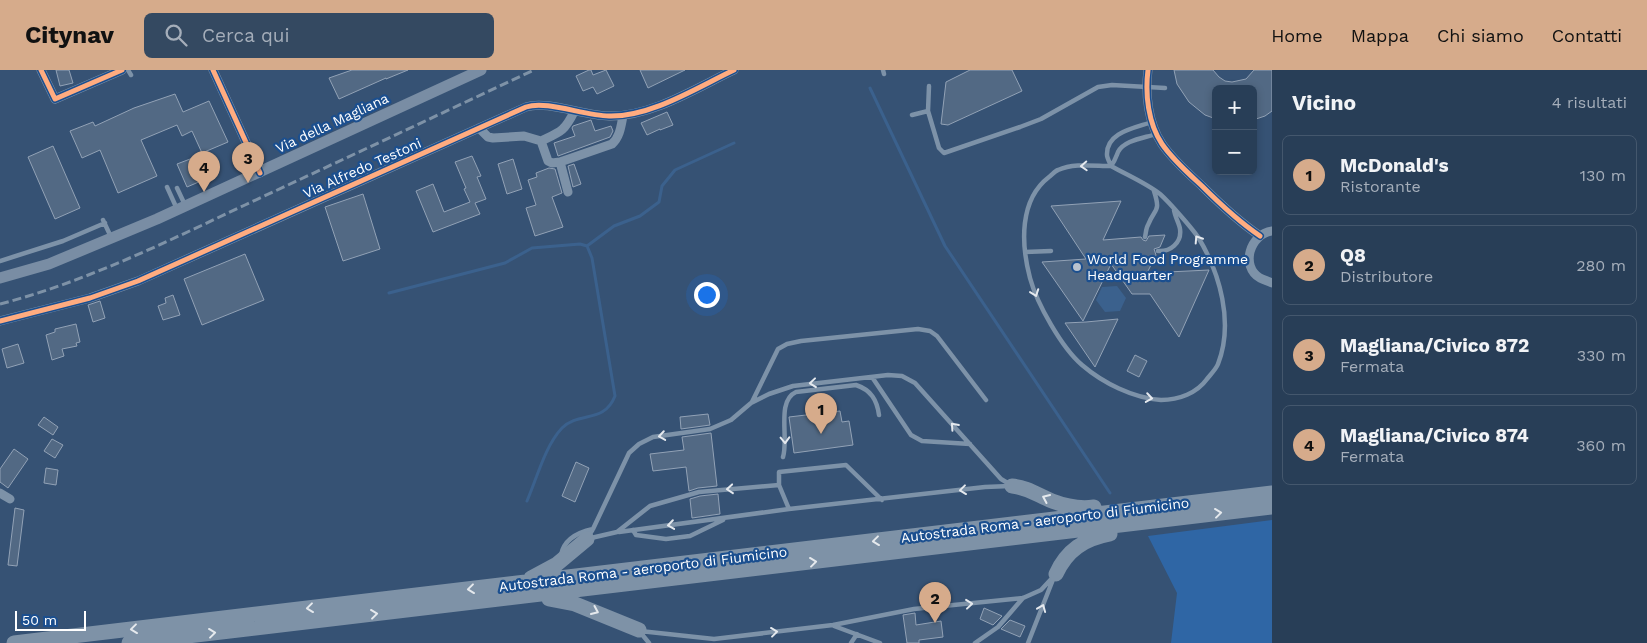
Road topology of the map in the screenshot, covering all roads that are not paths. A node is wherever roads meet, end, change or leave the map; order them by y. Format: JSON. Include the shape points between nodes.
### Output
{"nodes":[{"id":1,"x":41,"y":70,"type":"edge"},
{"id":2,"x":122,"y":70,"type":"edge"},
{"id":3,"x":128,"y":70,"type":"edge"},
{"id":4,"x":214,"y":70,"type":"edge"},
{"id":5,"x":481,"y":70,"type":"edge"},
{"id":6,"x":734,"y":70,"type":"edge"},
{"id":7,"x":1148,"y":70,"type":"edge"},
{"id":8,"x":131,"y":75,"type":"dead end"},
{"id":9,"x":929,"y":86,"type":"dead end"},
{"id":10,"x":1146,"y":86,"type":"junction"},
{"id":11,"x":1164,"y":88,"type":"dead end"},
{"id":12,"x":928,"y":111,"type":"junction"},
{"id":13,"x":574,"y":112,"type":"junction"},
{"id":14,"x":912,"y":115,"type":"dead end"},
{"id":15,"x":623,"y":116,"type":"junction"},
{"id":16,"x":1153,"y":122,"type":"junction"},
{"id":17,"x":479,"y":128,"type":"junction"},
{"id":18,"x":1158,"y":134,"type":"junction"},
{"id":19,"x":541,"y":141,"type":"junction"},
{"id":20,"x":560,"y":162,"type":"junction"},
{"id":21,"x":1111,"y":166,"type":"junction"},
{"id":22,"x":260,"y":173,"type":"junction"},
{"id":23,"x":167,"y":187,"type":"dead end"},
{"id":24,"x":177,"y":188,"type":"dead end"},
{"id":25,"x":1154,"y":191,"type":"junction"},
{"id":26,"x":568,"y":192,"type":"dead end"},
{"id":27,"x":182,"y":208,"type":"junction"},
{"id":28,"x":1173,"y":209,"type":"junction"},
{"id":29,"x":1272,"y":232,"type":"edge"},
{"id":30,"x":1260,"y":236,"type":"junction"},
{"id":31,"x":1145,"y":237,"type":"dead end"},
{"id":32,"x":112,"y":239,"type":"junction"},
{"id":33,"x":1051,"y":251,"type":"dead end"},
{"id":34,"x":1158,"y":251,"type":"dead end"},
{"id":35,"x":1025,"y":252,"type":"junction"},
{"id":36,"x":0,"y":261,"type":"edge"},
{"id":37,"x":0,"y":278,"type":"edge"},
{"id":38,"x":1272,"y":283,"type":"edge"},
{"id":39,"x":0,"y":321,"type":"edge"},
{"id":40,"x":872,"y":377,"type":"junction"},
{"id":41,"x":986,"y":400,"type":"dead end"},
{"id":42,"x":751,"y":403,"type":"junction"},
{"id":43,"x":878,"y":415,"type":"dead end"},
{"id":44,"x":970,"y":444,"type":"junction"},
{"id":45,"x":783,"y":457,"type":"dead end"},
{"id":46,"x":779,"y":485,"type":"junction"},
{"id":47,"x":1012,"y":486,"type":"junction"},
{"id":48,"x":0,"y":493,"type":"edge"},
{"id":49,"x":1272,"y":493,"type":"edge"},
{"id":50,"x":10,"y":499,"type":"dead end"},
{"id":51,"x":882,"y":500,"type":"junction"},
{"id":52,"x":1272,"y":507,"type":"edge"},
{"id":53,"x":789,"y":509,"type":"junction"},
{"id":54,"x":1146,"y":509,"type":"junction"},
{"id":55,"x":729,"y":517,"type":"junction"},
{"id":56,"x":1159,"y":520,"type":"junction"},
{"id":57,"x":633,"y":530,"type":"junction"},
{"id":58,"x":617,"y":532,"type":"junction"},
{"id":59,"x":590,"y":534,"type":"junction"},
{"id":60,"x":1056,"y":574,"type":"junction"},
{"id":61,"x":521,"y":583,"type":"junction"},
{"id":62,"x":513,"y":598,"type":"junction"},
{"id":63,"x":1023,"y":598,"type":"junction"},
{"id":64,"x":833,"y":625,"type":"junction"},
{"id":65,"x":639,"y":630,"type":"junction"},
{"id":66,"x":856,"y":634,"type":"junction"},
{"id":67,"x":714,"y":639,"type":"junction"},
{"id":68,"x":14,"y":643,"type":"edge"},
{"id":69,"x":129,"y":643,"type":"edge"},
{"id":70,"x":649,"y":643,"type":"edge"},
{"id":71,"x":720,"y":643,"type":"edge"},
{"id":72,"x":851,"y":643,"type":"edge"},
{"id":73,"x":880,"y":643,"type":"edge"},
{"id":74,"x":975,"y":643,"type":"edge"},
{"id":75,"x":1028,"y":643,"type":"edge"}],
"edges":[{"from":1,"to":2,"type":"street","via":[[55,99]]},
{"from":3,"to":8,"type":"lane"},
{"from":4,"to":22,"type":"street"},
{"from":5,"to":22,"type":"main road","name":"Via della Magliana"},
{"from":6,"to":15,"type":"street","name":"Via Alfredo Testoni","via":[[652,110]]},
{"from":7,"to":10,"type":"street"},
{"from":9,"to":12,"type":"lane"},
{"from":10,"to":11,"type":"lane"},
{"from":10,"to":12,"type":"lane","via":[[1098,86],[1041,119],[944,153],[939,148]]},
{"from":10,"to":16,"type":"street"},
{"from":12,"to":14,"type":"lane"},
{"from":13,"to":15,"type":"street","name":"Via Alfredo Testoni"},
{"from":13,"to":17,"type":"street","name":"Via Alfredo Testoni","via":[[543,104],[531,105]]},
{"from":13,"to":19,"type":"street","via":[[562,131]]},
{"from":15,"to":20,"type":"street","via":[[612,144]]},
{"from":16,"to":18,"type":"street"},
{"from":16,"to":21,"type":"lane","via":[[1119,133],[1110,141],[1107,154]]},
{"from":17,"to":19,"type":"street","via":[[493,138],[524,136]]},
{"from":17,"to":39,"type":"street","name":"Via Alfredo Testoni","via":[[138,281],[90,298]]},
{"from":18,"to":21,"type":"lane","via":[[1128,143],[1119,150]]},
{"from":18,"to":30,"type":"street","via":[[1162,144],[1183,169],[1239,222]]},
{"from":19,"to":20,"type":"street","via":[[548,161]]},
{"from":20,"to":26,"type":"street"},
{"from":21,"to":25,"type":"lane"},
{"from":21,"to":35,"type":"lane","one_way":true,"via":[[1082,165],[1058,170],[1040,184],[1025,217]]},
{"from":22,"to":27,"type":"main road","name":"Via della Magliana"},
{"from":23,"to":27,"type":"lane"},
{"from":24,"to":27,"type":"lane"},
{"from":25,"to":28,"type":"lane"},
{"from":25,"to":31,"type":"lane","via":[[1157,211]]},
{"from":27,"to":32,"type":"main road","name":"Via della Magliana"},
{"from":28,"to":34,"type":"lane","via":[[1180,228],[1178,243],[1164,252]]},
{"from":35,"to":28,"type":"lane","one_way":true,"via":[[1038,302],[1065,346],[1081,365],[1104,381],[1140,397],[1162,400],[1182,397],[1201,387],[1217,365],[1224,342],[1224,315],[1223,298],[1210,259],[1197,236]]},
{"from":29,"to":30,"type":"street"},
{"from":30,"to":38,"type":"street","via":[[1254,242],[1250,261],[1256,274]]},
{"from":32,"to":36,"type":"lane","via":[[104,222],[63,241]]},
{"from":32,"to":37,"type":"main road","name":"Via della Magliana","via":[[49,264]]},
{"from":33,"to":35,"type":"lane"},
{"from":40,"to":42,"type":"lane","one_way":true,"via":[[794,386]]},
{"from":44,"to":40,"type":"lane","one_way":true,"via":[[915,383],[902,376]]},
{"from":40,"to":44,"type":"lane","via":[[911,435],[918,440]]},
{"from":41,"to":42,"type":"lane","via":[[938,336],[930,330],[918,329],[801,341],[783,346],[778,349]]},
{"from":42,"to":59,"type":"lane","one_way":true,"via":[[731,420],[710,428],[653,437],[639,444],[629,453]]},
{"from":43,"to":45,"type":"lane","one_way":true,"via":[[874,397],[856,385],[791,394],[785,403],[786,448]]},
{"from":44,"to":47,"type":"lane"},
{"from":46,"to":51,"type":"lane","via":[[779,472],[846,465]]},
{"from":46,"to":53,"type":"lane"},
{"from":46,"to":58,"type":"lane","one_way":true,"via":[[698,492],[650,506]]},
{"from":47,"to":51,"type":"lane","one_way":true},
{"from":54,"to":47,"type":"highway","one_way":true,"via":[[1068,506]]},
{"from":48,"to":50,"type":"street"},
{"from":49,"to":54,"type":"highway","name":"Autostrada Roma - aeroporto di Fiumicino"},
{"from":51,"to":53,"type":"lane"},
{"from":56,"to":52,"type":"highway","name":"Autostrada Roma - aeroporto di Fiumicino","one_way":true},
{"from":53,"to":55,"type":"lane"},
{"from":54,"to":61,"type":"highway","name":"Autostrada Roma - aeroporto di Fiumicino","one_way":true},
{"from":55,"to":57,"type":"lane","one_way":true},
{"from":55,"to":57,"type":"lane","via":[[690,536],[666,539],[636,535]]},
{"from":56,"to":60,"type":"highway","via":[[1084,542],[1069,552]]},
{"from":62,"to":56,"type":"highway","name":"Autostrada Roma - aeroporto di Fiumicino","one_way":true},
{"from":57,"to":58,"type":"lane"},
{"from":58,"to":59,"type":"lane"},
{"from":59,"to":61,"type":"highway","via":[[561,561]]},
{"from":60,"to":63,"type":"lane","via":[[1041,590]]},
{"from":75,"to":60,"type":"lane","one_way":true},
{"from":61,"to":68,"type":"highway","name":"Autostrada Roma - aeroporto di Fiumicino","one_way":true},
{"from":62,"to":65,"type":"highway","one_way":true,"via":[[568,601]]},
{"from":69,"to":62,"type":"highway","name":"Autostrada Roma - aeroporto di Fiumicino","one_way":true},
{"from":64,"to":63,"type":"lane","one_way":true,"via":[[908,610]]},
{"from":63,"to":74,"type":"lane","via":[[998,628]]},
{"from":64,"to":66,"type":"lane"},
{"from":67,"to":64,"type":"lane","one_way":true},
{"from":65,"to":67,"type":"lane"},
{"from":65,"to":70,"type":"lane"},
{"from":66,"to":72,"type":"lane"},
{"from":66,"to":73,"type":"lane"},
{"from":67,"to":71,"type":"lane"}]}
